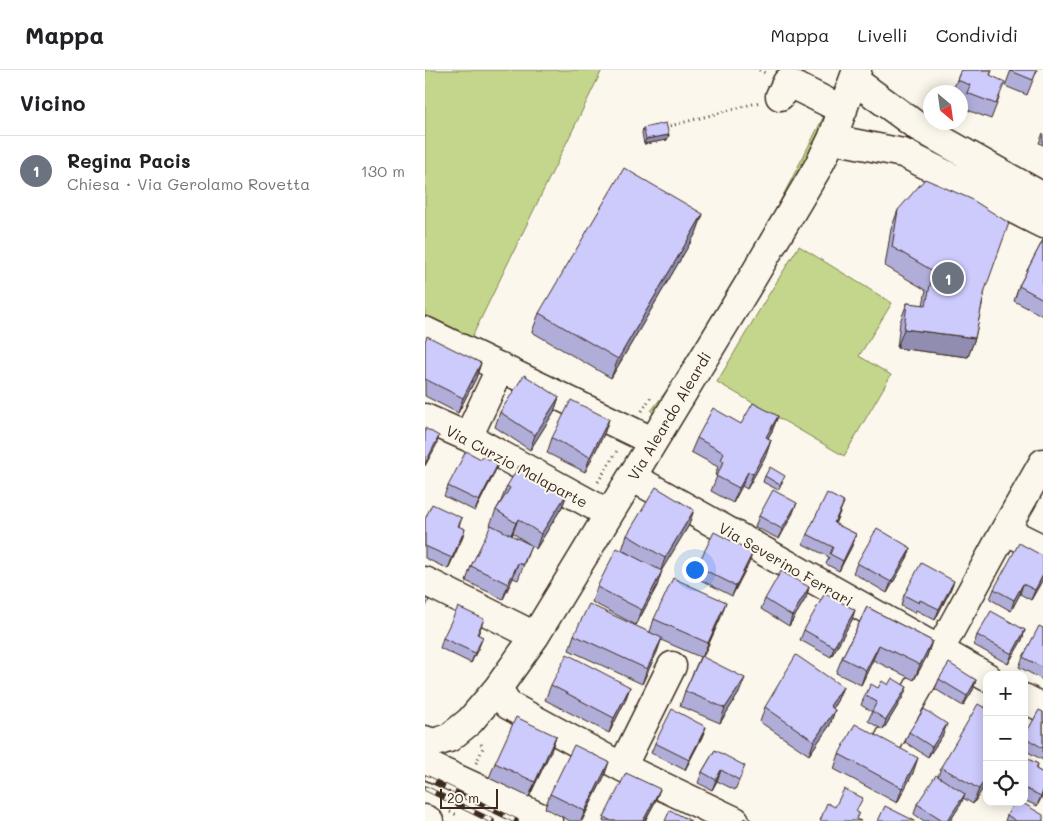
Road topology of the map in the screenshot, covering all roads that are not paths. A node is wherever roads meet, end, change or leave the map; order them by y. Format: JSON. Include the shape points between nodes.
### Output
{"nodes":[{"id":1,"x":855,"y":75,"type":"edge"},
{"id":2,"x":780,"y":96,"type":"road end"},
{"id":3,"x":843,"y":110,"type":"junction"},
{"id":4,"x":833,"y":139,"type":"junction"},
{"id":5,"x":1043,"y":196,"type":"edge"},
{"id":6,"x":1043,"y":224,"type":"edge"},
{"id":7,"x":425,"y":330,"type":"edge"},
{"id":8,"x":501,"y":367,"type":"junction"},
{"id":9,"x":425,"y":418,"type":"edge"},
{"id":10,"x":468,"y":437,"type":"junction"},
{"id":11,"x":653,"y":441,"type":"junction"},
{"id":12,"x":1043,"y":463,"type":"edge"},
{"id":13,"x":632,"y":476,"type":"junction"},
{"id":14,"x":609,"y":514,"type":"junction"},
{"id":15,"x":1005,"y":530,"type":"junction"},
{"id":16,"x":1043,"y":549,"type":"edge"},
{"id":17,"x":425,"y":580,"type":"edge"},
{"id":18,"x":535,"y":636,"type":"junction"},
{"id":19,"x":939,"y":651,"type":"junction"},
{"id":20,"x":672,"y":666,"type":"dead end"},
{"id":21,"x":983,"y":675,"type":"edge"},
{"id":22,"x":498,"y":688,"type":"junction"},
{"id":23,"x":1028,"y":700,"type":"edge"},
{"id":24,"x":1043,"y":708,"type":"edge"},
{"id":25,"x":425,"y":740,"type":"edge"},
{"id":26,"x":885,"y":745,"type":"edge"},
{"id":27,"x":425,"y":764,"type":"edge"},
{"id":28,"x":622,"y":767,"type":"junction"},
{"id":29,"x":549,"y":821,"type":"edge"},
{"id":30,"x":735,"y":821,"type":"edge"}],
"edges":[{"from":1,"to":3,"type":"street","name":"Via Aleardo Aleardi"},
{"from":1,"to":5,"type":"street","via":[[917,126]]},
{"from":2,"to":3,"type":"street","via":[[787,82]]},
{"from":3,"to":4,"type":"street","name":"Via Aleardo Aleardi"},
{"from":4,"to":6,"type":"street","via":[[903,153],[920,171]]},
{"from":4,"to":11,"type":"street","name":"Via Aleardo Aleardi"},
{"from":7,"to":8,"type":"street"},
{"from":8,"to":10,"type":"street"},
{"from":8,"to":11,"type":"street"},
{"from":9,"to":10,"type":"street","name":"Via Curzio Malaparte"},
{"from":10,"to":14,"type":"street","name":"Via Curzio Malaparte"},
{"from":11,"to":13,"type":"street","name":"Via Aleardo Aleardi"},
{"from":12,"to":15,"type":"street"},
{"from":13,"to":14,"type":"street","name":"Via Aleardo Aleardi"},
{"from":13,"to":19,"type":"street","name":"Via Severino Ferrari"},
{"from":14,"to":18,"type":"street","name":"Via Aleardo Aleardi"},
{"from":15,"to":16,"type":"street"},
{"from":15,"to":19,"type":"street"},
{"from":17,"to":18,"type":"street"},
{"from":18,"to":22,"type":"street","name":"Via Aleardo Aleardi"},
{"from":19,"to":21,"type":"street","name":"Via Severino Ferrari"},
{"from":19,"to":26,"type":"street"},
{"from":20,"to":28,"type":"street"},
{"from":22,"to":25,"type":"street","name":"Via Aleardo Aleardi","via":[[459,731],[433,743]]},
{"from":22,"to":28,"type":"street","via":[[508,706]]},
{"from":23,"to":24,"type":"street"},
{"from":27,"to":29,"type":"street"},
{"from":28,"to":30,"type":"street"}]}
